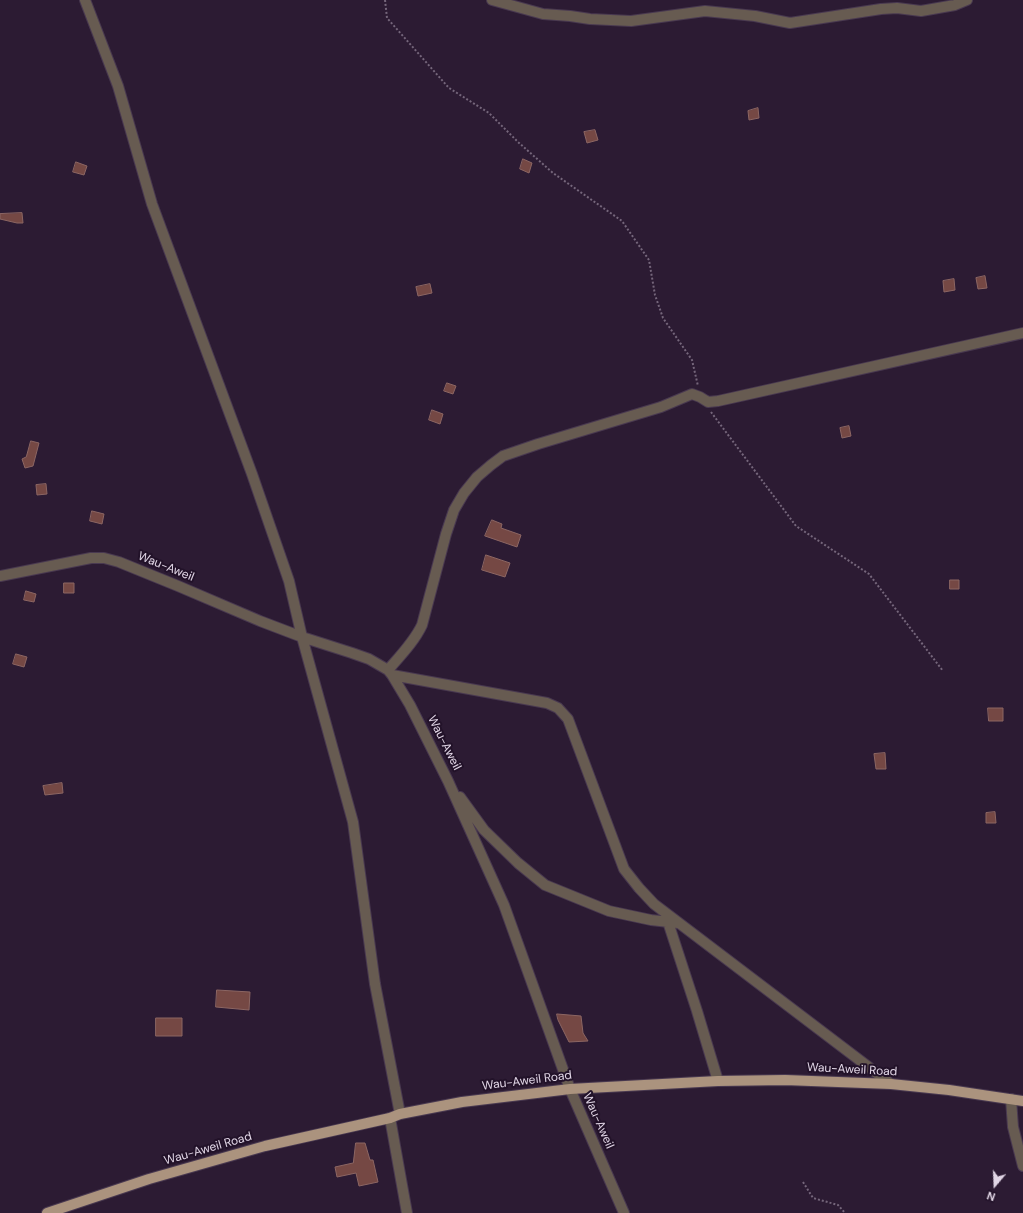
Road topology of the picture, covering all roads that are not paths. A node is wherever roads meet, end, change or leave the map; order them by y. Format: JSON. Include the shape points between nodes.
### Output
{"nodes":[{"id":1,"x":85,"y":0,"type":"edge"},
{"id":2,"x":492,"y":0,"type":"edge"},
{"id":3,"x":967,"y":0,"type":"edge"},
{"id":4,"x":1023,"y":333,"type":"edge"},
{"id":5,"x":0,"y":576,"type":"edge"},
{"id":6,"x":302,"y":637,"type":"junction"},
{"id":7,"x":390,"y":672,"type":"junction"},
{"id":8,"x":448,"y":781,"type":"junction"},
{"id":9,"x":668,"y":922,"type":"junction"},
{"id":10,"x":680,"y":923,"type":"junction"},
{"id":11,"x":718,"y":1081,"type":"junction"},
{"id":12,"x":892,"y":1084,"type":"junction"},
{"id":13,"x":570,"y":1089,"type":"junction"},
{"id":14,"x":1011,"y":1099,"type":"junction"},
{"id":15,"x":1023,"y":1101,"type":"edge"},
{"id":16,"x":400,"y":1114,"type":"junction"},
{"id":17,"x":390,"y":1118,"type":"junction"},
{"id":18,"x":1023,"y":1166,"type":"edge"},
{"id":19,"x":47,"y":1213,"type":"edge"},
{"id":20,"x":407,"y":1213,"type":"edge"},
{"id":21,"x":624,"y":1213,"type":"edge"}],
"edges":[{"from":1,"to":6,"type":"street","via":[[118,86],[152,204],[289,581]]},
{"from":2,"to":3,"type":"street","via":[[543,14],[590,19],[631,21],[705,11],[755,16],[790,23],[881,9],[920,11],[955,5]]},
{"from":4,"to":7,"type":"street","via":[[718,401],[708,402],[692,394],[661,407],[503,456],[472,483],[454,510],[422,624],[418,634]]},
{"from":5,"to":6,"type":"street","name":"Wau-Aweil","via":[[91,558],[104,558]]},
{"from":6,"to":7,"type":"street","name":"Wau-Aweil","via":[[368,659]]},
{"from":6,"to":16,"type":"street","via":[[353,822],[375,984]]},
{"from":7,"to":8,"type":"street","name":"Wau-Aweil","via":[[410,705]]},
{"from":7,"to":10,"type":"street","via":[[547,703],[558,708],[568,719],[624,869],[654,904]]},
{"from":8,"to":9,"type":"street","via":[[484,830],[545,885],[609,910]]},
{"from":8,"to":13,"type":"street","name":"Wau-Aweil","via":[[504,905]]},
{"from":9,"to":10,"type":"street"},
{"from":9,"to":11,"type":"street"},
{"from":10,"to":12,"type":"street"},
{"from":11,"to":12,"type":"main road","name":"Wau-Aweil Road","via":[[785,1080]]},
{"from":11,"to":13,"type":"main road","name":"Wau-Aweil Road"},
{"from":12,"to":14,"type":"main road","name":"Wau-Aweil Road"},
{"from":13,"to":16,"type":"main road","name":"Wau-Aweil Road","via":[[462,1102]]},
{"from":13,"to":21,"type":"street","name":"Wau-Aweil"},
{"from":14,"to":15,"type":"main road","name":"Wau-Aweil Road"},
{"from":14,"to":18,"type":"street","via":[[1013,1127]]},
{"from":16,"to":17,"type":"main road","name":"Wau-Aweil Road"},
{"from":17,"to":19,"type":"main road","name":"Wau-Aweil Road","via":[[265,1146]]},
{"from":17,"to":20,"type":"street"}]}
